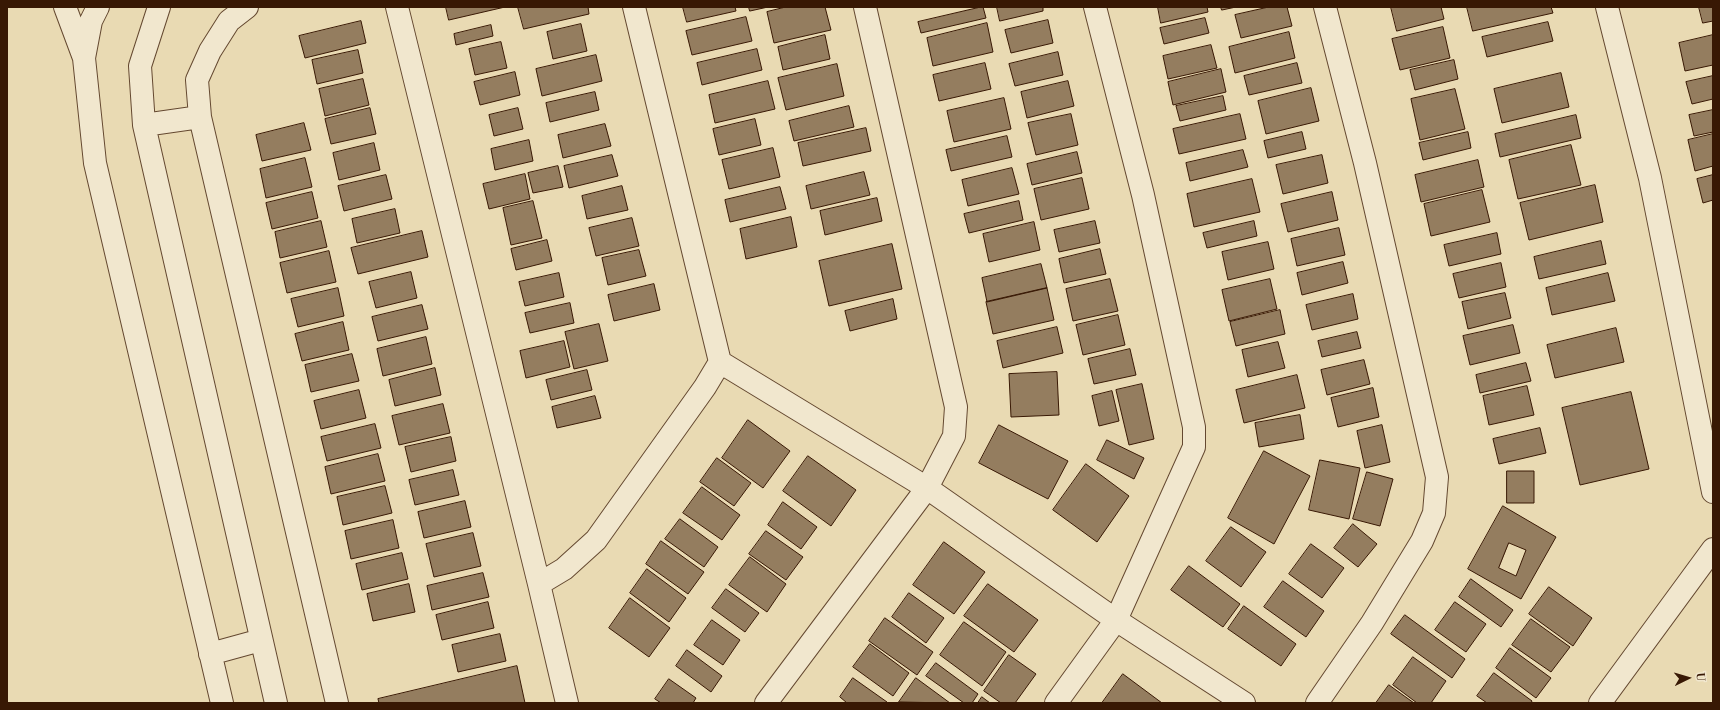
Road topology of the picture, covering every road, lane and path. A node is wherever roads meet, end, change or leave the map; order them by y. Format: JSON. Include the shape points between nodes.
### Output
{"nodes":[{"id":1,"x":64,"y":7,"type":"edge"},
{"id":2,"x":98,"y":7,"type":"edge"},
{"id":3,"x":159,"y":7,"type":"edge"},
{"id":4,"x":247,"y":7,"type":"edge"},
{"id":5,"x":397,"y":7,"type":"edge"},
{"id":6,"x":634,"y":7,"type":"edge"},
{"id":7,"x":865,"y":7,"type":"edge"},
{"id":8,"x":1095,"y":7,"type":"edge"},
{"id":9,"x":1325,"y":7,"type":"edge"},
{"id":10,"x":1607,"y":7,"type":"edge"},
{"id":11,"x":84,"y":58,"type":"junction"},
{"id":12,"x":200,"y":117,"type":"junction"},
{"id":13,"x":144,"y":124,"type":"junction"},
{"id":14,"x":720,"y":362,"type":"junction"},
{"id":15,"x":927,"y":488,"type":"junction"},
{"id":16,"x":1713,"y":492,"type":"edge"},
{"id":17,"x":1713,"y":549,"type":"edge"},
{"id":18,"x":539,"y":584,"type":"junction"},
{"id":19,"x":1116,"y":620,"type":"junction"},
{"id":20,"x":261,"y":640,"type":"junction"},
{"id":21,"x":210,"y":654,"type":"junction"},
{"id":22,"x":222,"y":703,"type":"edge"},
{"id":23,"x":276,"y":703,"type":"edge"},
{"id":24,"x":337,"y":703,"type":"edge"},
{"id":25,"x":567,"y":703,"type":"edge"},
{"id":26,"x":766,"y":703,"type":"edge"},
{"id":27,"x":1056,"y":703,"type":"edge"},
{"id":28,"x":1244,"y":703,"type":"edge"},
{"id":29,"x":1317,"y":703,"type":"edge"},
{"id":30,"x":1600,"y":703,"type":"edge"}],
"edges":[{"from":1,"to":11,"type":"street"},
{"from":2,"to":11,"type":"street","via":[[91,21]]},
{"from":3,"to":13,"type":"street","via":[[140,66]]},
{"from":4,"to":12,"type":"street","via":[[230,21],[210,51],[197,80]]},
{"from":5,"to":18,"type":"street"},
{"from":6,"to":14,"type":"street"},
{"from":7,"to":15,"type":"street","via":[[956,407],[954,436]]},
{"from":8,"to":19,"type":"street","via":[[1143,195],[1194,427],[1194,447]]},
{"from":9,"to":29,"type":"street","via":[[1365,163],[1437,477],[1434,513],[1422,541],[1372,623]]},
{"from":10,"to":16,"type":"street","via":[[1650,178]]},
{"from":11,"to":21,"type":"street","via":[[96,163]]},
{"from":12,"to":13,"type":"street"},
{"from":12,"to":24,"type":"street"},
{"from":13,"to":20,"type":"street"},
{"from":14,"to":15,"type":"street"},
{"from":14,"to":18,"type":"street","via":[[596,540],[564,569]]},
{"from":15,"to":19,"type":"street"},
{"from":15,"to":26,"type":"street"},
{"from":17,"to":30,"type":"street"},
{"from":18,"to":25,"type":"street"},
{"from":19,"to":27,"type":"street"},
{"from":19,"to":28,"type":"street"},
{"from":20,"to":21,"type":"street"},
{"from":20,"to":23,"type":"street"},
{"from":21,"to":22,"type":"street"}]}
